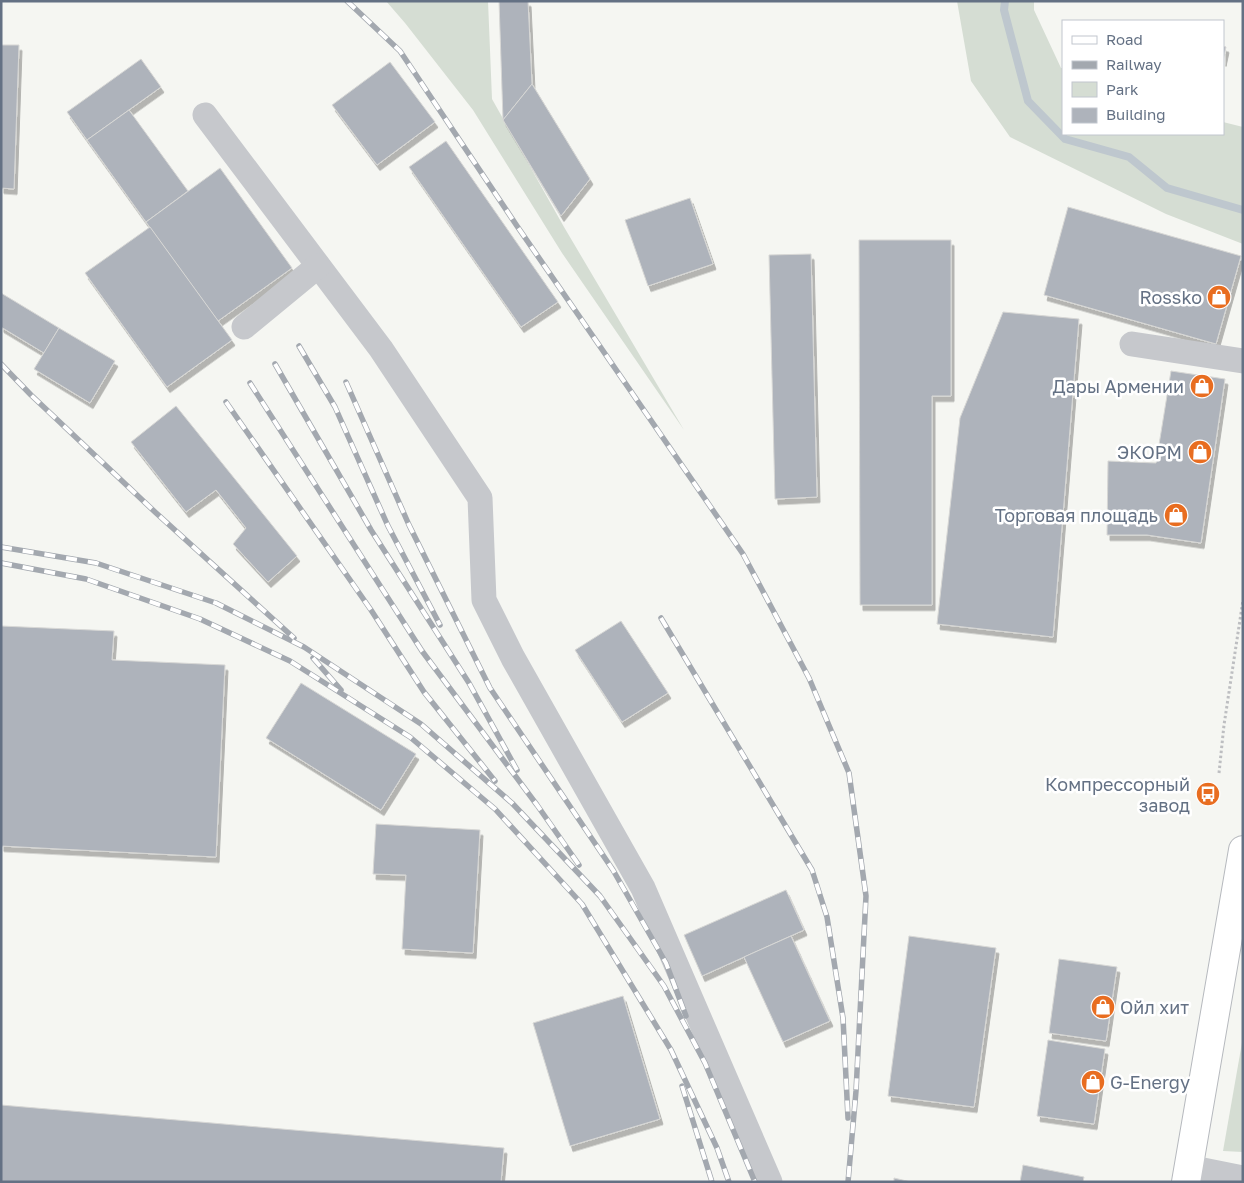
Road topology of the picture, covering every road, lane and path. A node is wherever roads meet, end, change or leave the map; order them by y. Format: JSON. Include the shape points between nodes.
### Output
{"nodes":[{"id":1,"x":205,"y":115,"type":"dead end"},
{"id":2,"x":318,"y":266,"type":"junction"},
{"id":3,"x":244,"y":327,"type":"dead end"},
{"id":4,"x":1132,"y":344,"type":"dead end"},
{"id":5,"x":1243,"y":361,"type":"edge"},
{"id":6,"x":1243,"y":600,"type":"edge"},
{"id":7,"x":1219,"y":773,"type":"dead end"},
{"id":8,"x":1243,"y":850,"type":"edge"},
{"id":9,"x":1187,"y":1174,"type":"edge"},
{"id":10,"x":1243,"y":1178,"type":"edge"},
{"id":11,"x":770,"y":1182,"type":"edge"}],
"edges":[{"from":1,"to":2,"type":"lane"},
{"from":2,"to":3,"type":"lane"},
{"from":2,"to":11,"type":"lane","via":[[381,349],[480,498],[484,600],[513,658],[643,888]]},
{"from":4,"to":5,"type":"lane"},
{"from":6,"to":7,"type":"path"},
{"from":8,"to":9,"type":"main road"},
{"from":9,"to":10,"type":"lane"}]}
